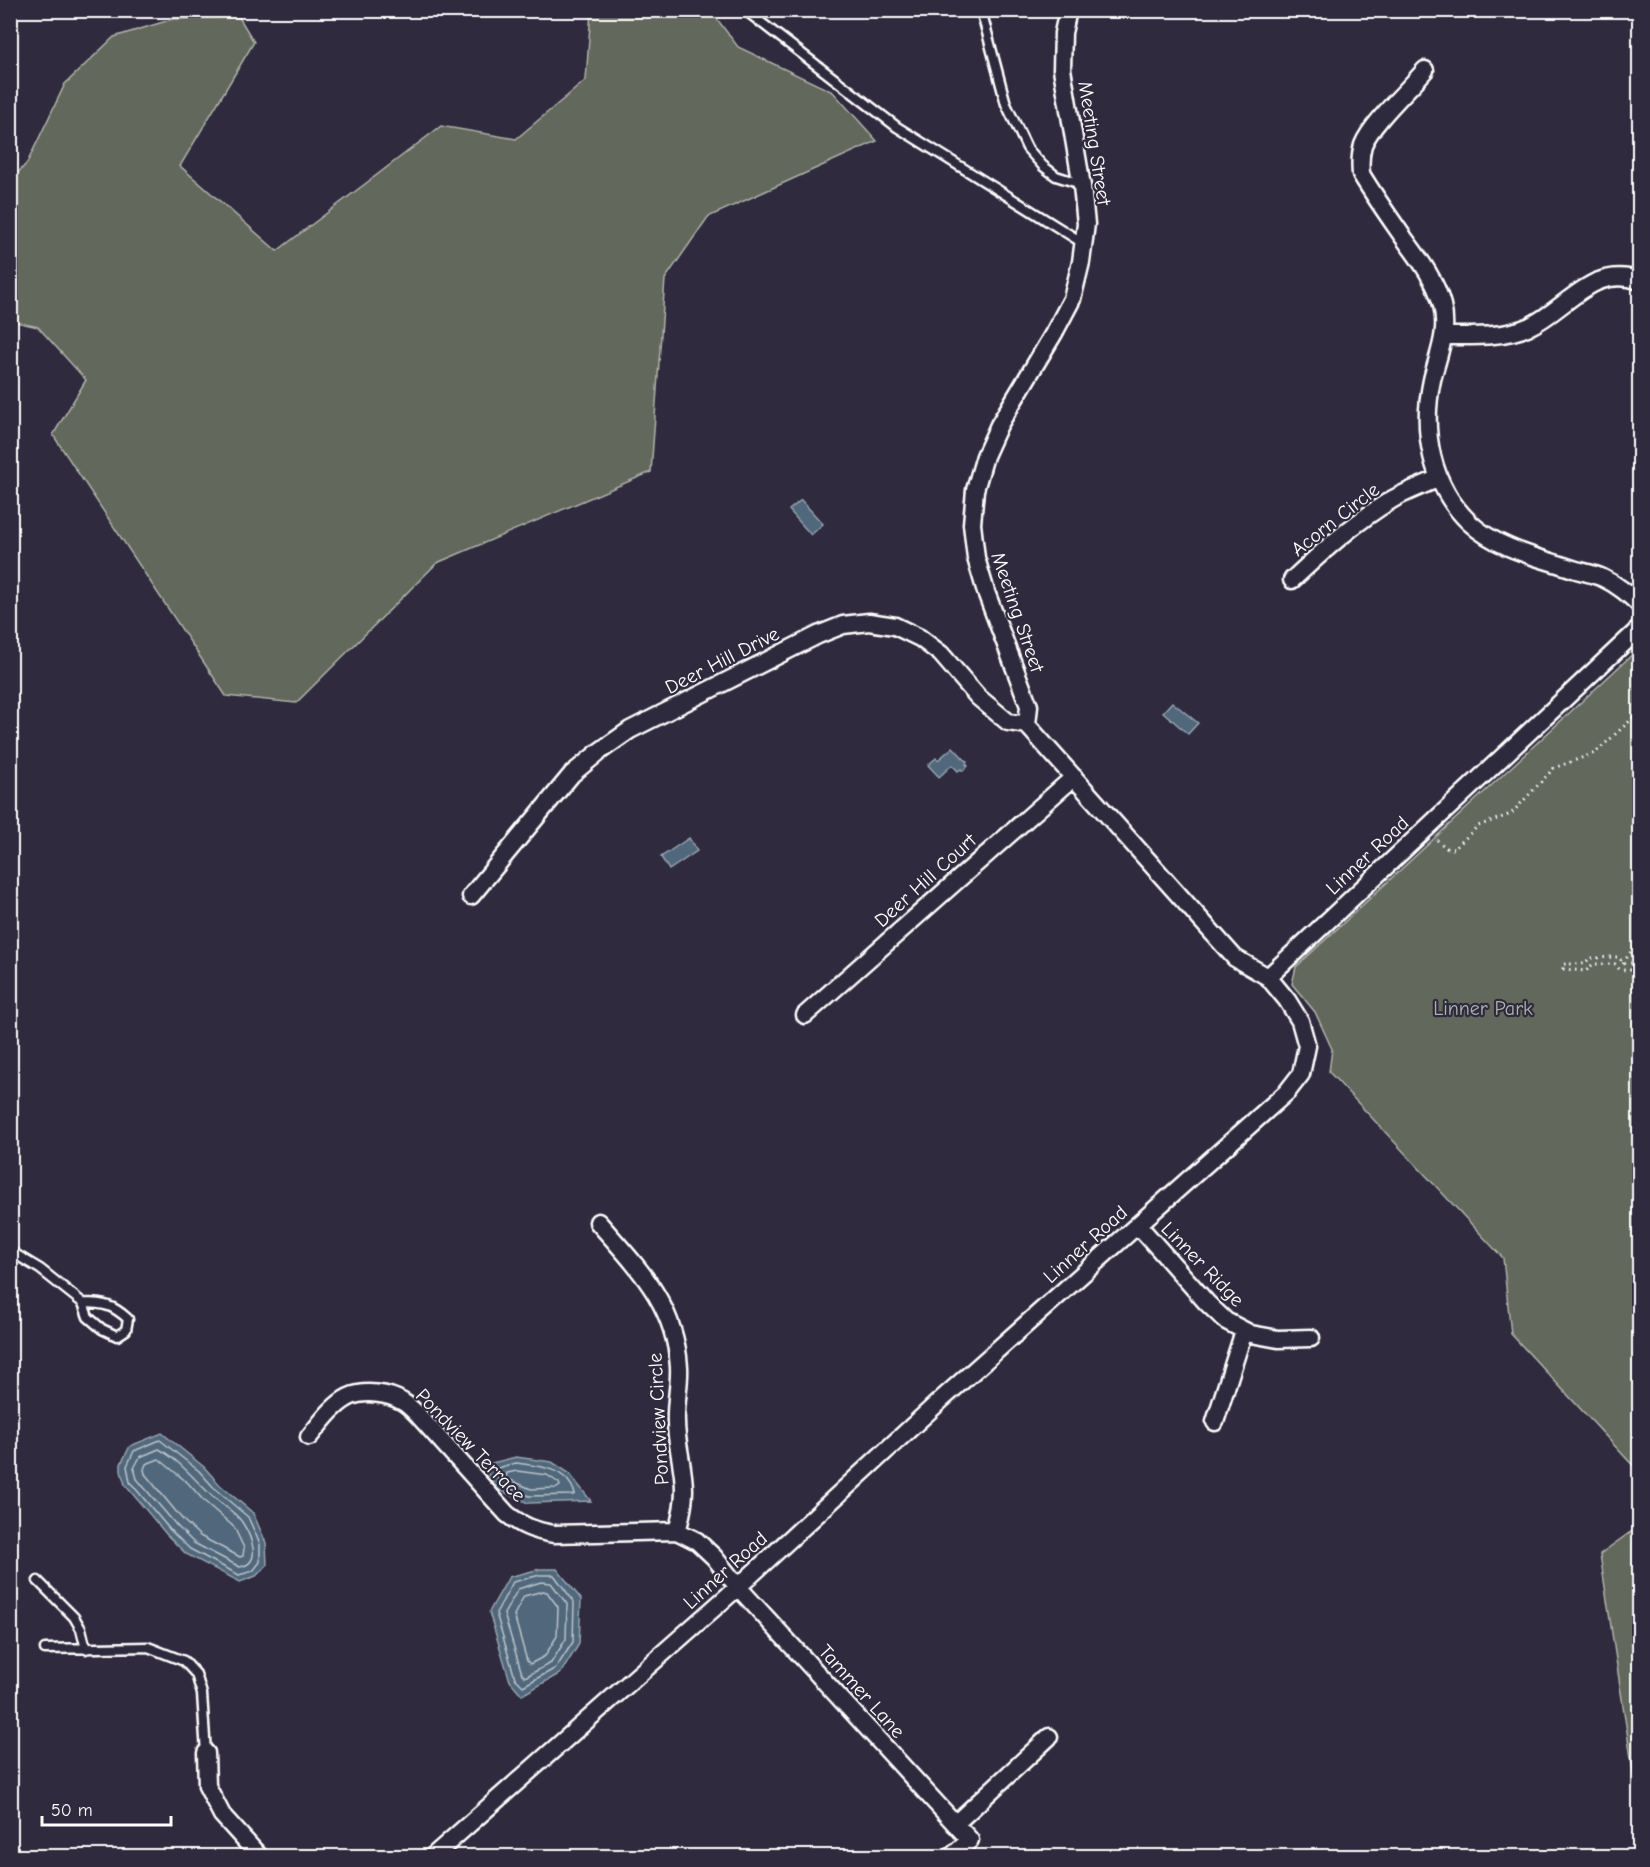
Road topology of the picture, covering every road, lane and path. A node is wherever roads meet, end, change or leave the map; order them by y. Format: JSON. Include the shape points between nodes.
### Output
{"nodes":[{"id":1,"x":745,"y":10,"type":"edge"},
{"id":2,"x":981,"y":10,"type":"edge"},
{"id":3,"x":1068,"y":10,"type":"edge"},
{"id":4,"x":1425,"y":70,"type":"dead end"},
{"id":5,"x":1082,"y":184,"type":"junction"},
{"id":6,"x":1083,"y":243,"type":"junction"},
{"id":7,"x":1640,"y":281,"type":"edge"},
{"id":8,"x":1444,"y":336,"type":"junction"},
{"id":9,"x":1439,"y":478,"type":"junction"},
{"id":10,"x":1292,"y":580,"type":"dead end"},
{"id":11,"x":1640,"y":605,"type":"edge"},
{"id":12,"x":1640,"y":627,"type":"edge"},
{"id":13,"x":1640,"y":717,"type":"edge"},
{"id":14,"x":1027,"y":725,"type":"junction"},
{"id":15,"x":1074,"y":777,"type":"junction"},
{"id":16,"x":1425,"y":828,"type":"junction"},
{"id":17,"x":1640,"y":850,"type":"edge"},
{"id":18,"x":1640,"y":869,"type":"edge"},
{"id":19,"x":471,"y":896,"type":"dead end"},
{"id":20,"x":1639,"y":940,"type":"edge"},
{"id":21,"x":1623,"y":963,"type":"junction"},
{"id":22,"x":1640,"y":963,"type":"edge"},
{"id":23,"x":1640,"y":970,"type":"edge"},
{"id":24,"x":1268,"y":976,"type":"junction"},
{"id":25,"x":805,"y":1015,"type":"dead end"},
{"id":26,"x":598,"y":1222,"type":"dead end"},
{"id":27,"x":1138,"y":1225,"type":"junction"},
{"id":28,"x":10,"y":1251,"type":"edge"},
{"id":29,"x":83,"y":1303,"type":"junction"},
{"id":30,"x":1244,"y":1331,"type":"junction"},
{"id":31,"x":1311,"y":1338,"type":"dead end"},
{"id":32,"x":1215,"y":1422,"type":"dead end"},
{"id":33,"x":309,"y":1437,"type":"dead end"},
{"id":34,"x":677,"y":1531,"type":"junction"},
{"id":35,"x":38,"y":1581,"type":"dead end"},
{"id":36,"x":738,"y":1587,"type":"junction"},
{"id":37,"x":45,"y":1649,"type":"dead end"},
{"id":38,"x":86,"y":1649,"type":"junction"},
{"id":39,"x":1049,"y":1737,"type":"dead end"},
{"id":40,"x":206,"y":1753,"type":"joint"},
{"id":41,"x":955,"y":1824,"type":"junction"},
{"id":42,"x":259,"y":1857,"type":"edge"},
{"id":43,"x":433,"y":1857,"type":"edge"},
{"id":44,"x":952,"y":1857,"type":"edge"}],
"edges":[{"from":1,"to":6,"type":"lane","via":[[897,127]]},
{"from":2,"to":5,"type":"lane","via":[[1006,104],[1028,148],[1056,176]]},
{"from":3,"to":5,"type":"street","name":"Meeting Street","via":[[1062,69]]},
{"from":4,"to":8,"type":"street","via":[[1364,143],[1361,174],[1435,285],[1443,307]]},
{"from":5,"to":6,"type":"street","name":"Meeting Street","via":[[1086,224]]},
{"from":6,"to":14,"type":"street","name":"Meeting Street","via":[[1072,299],[999,425],[975,490],[975,558],[1029,706]]},
{"from":7,"to":8,"type":"street","via":[[1618,277],[1598,281],[1551,314],[1503,334]]},
{"from":8,"to":9,"type":"street","via":[[1428,411],[1429,445]]},
{"from":9,"to":10,"type":"street","name":"Acorn Circle","via":[[1394,498],[1370,514]]},
{"from":9,"to":11,"type":"street","via":[[1469,522],[1487,536],[1504,546],[1601,577],[1622,588]]},
{"from":12,"to":16,"type":"street","name":"Linner Road"},
{"from":13,"to":16,"type":"path","via":[[1634,717],[1595,753],[1554,768],[1511,814],[1478,826],[1454,849],[1446,848]]},
{"from":14,"to":15,"type":"street"},
{"from":14,"to":19,"type":"street","name":"Deer Hill Drive","via":[[1008,722],[920,638],[895,626],[870,622],[843,626],[630,730],[600,751],[573,774]]},
{"from":15,"to":24,"type":"street","via":[[1235,958]]},
{"from":15,"to":25,"type":"street","name":"Deer Hill Court"},
{"from":16,"to":24,"type":"street","name":"Linner Road"},
{"from":17,"to":18,"type":"path"},
{"from":20,"to":21,"type":"path"},
{"from":21,"to":22,"type":"path"},
{"from":21,"to":23,"type":"path","via":[[1619,957],[1590,958],[1584,964],[1563,964],[1563,969],[1586,971],[1593,964],[1615,964],[1620,970]]},
{"from":24,"to":27,"type":"street","name":"Linner Road","via":[[1300,1021],[1307,1046],[1301,1074],[1287,1092]]},
{"from":26,"to":34,"type":"street","name":"Pondview Circle","via":[[650,1282],[674,1333],[679,1368],[675,1423],[684,1489]]},
{"from":27,"to":30,"type":"street","name":"Linner Ridge","via":[[1207,1303]]},
{"from":27,"to":36,"type":"street","name":"Linner Road"},
{"from":28,"to":29,"type":"lane"},
{"from":29,"to":29,"type":"lane","via":[[116,1308],[128,1319],[126,1330],[117,1336],[102,1329],[88,1317]]},
{"from":30,"to":31,"type":"street","name":"Linner Ridge","via":[[1278,1339]]},
{"from":30,"to":32,"type":"street"},
{"from":33,"to":34,"type":"street","name":"Pondview Terrace","via":[[348,1397],[386,1395],[417,1414],[520,1525],[554,1534]]},
{"from":34,"to":36,"type":"street","via":[[697,1541]]},
{"from":35,"to":38,"type":"lane","via":[[74,1617]]},
{"from":36,"to":41,"type":"street","name":"Tammer Lane"},
{"from":36,"to":43,"type":"street","name":"Linner Road"},
{"from":37,"to":38,"type":"lane"},
{"from":38,"to":40,"type":"lane","via":[[148,1647],[184,1661],[196,1674],[202,1694]]},
{"from":39,"to":41,"type":"street"},
{"from":40,"to":42,"type":"street","via":[[207,1786],[222,1815]]},
{"from":41,"to":44,"type":"street","name":"Tammer Lane","via":[[970,1840]]}]}
